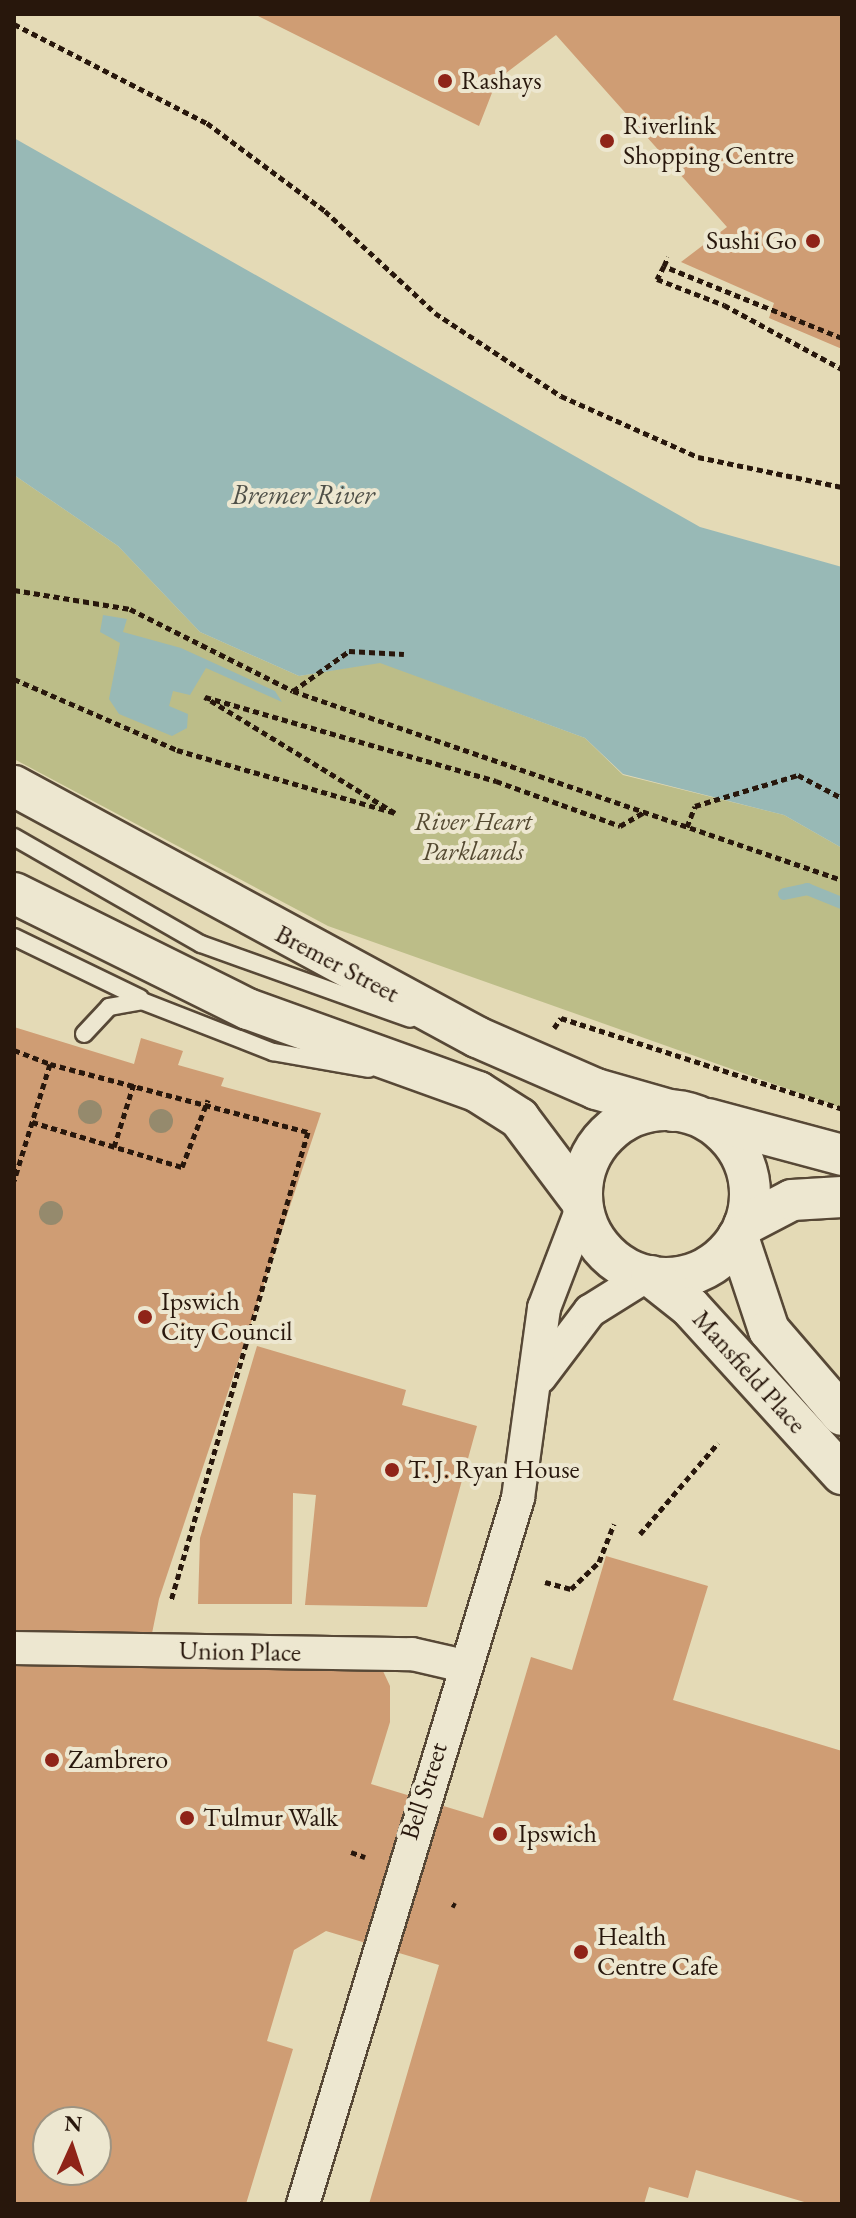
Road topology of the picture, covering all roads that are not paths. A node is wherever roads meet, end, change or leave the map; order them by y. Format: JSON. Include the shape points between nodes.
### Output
{"nodes":[{"id":1,"x":14,"y":786,"type":"edge"},
{"id":2,"x":14,"y":837,"type":"edge"},
{"id":3,"x":14,"y":893,"type":"edge"},
{"id":4,"x":14,"y":937,"type":"edge"},
{"id":5,"x":160,"y":1007,"type":"junction"},
{"id":6,"x":84,"y":1034,"type":"dead end"},
{"id":7,"x":515,"y":1054,"type":"junction"},
{"id":8,"x":434,"y":1074,"type":"junction"},
{"id":9,"x":683,"y":1113,"type":"junction"},
{"id":10,"x":842,"y":1155,"type":"edge"},
{"id":11,"x":842,"y":1197,"type":"edge"},
{"id":12,"x":583,"y":1204,"type":"junction"},
{"id":13,"x":741,"y":1231,"type":"junction"},
{"id":14,"x":648,"y":1276,"type":"junction"},
{"id":15,"x":540,"y":1377,"type":"junction"},
{"id":16,"x":842,"y":1415,"type":"edge"},
{"id":17,"x":842,"y":1474,"type":"edge"},
{"id":18,"x":14,"y":1648,"type":"edge"},
{"id":19,"x":464,"y":1666,"type":"junction"},
{"id":20,"x":303,"y":2204,"type":"edge"}],
"edges":[{"from":1,"to":7,"type":"street","name":"Bremer Street","via":[[372,985]]},
{"from":2,"to":7,"type":"lane","via":[[70,872],[257,969]]},
{"from":3,"to":8,"type":"street","via":[[248,1009]]},
{"from":4,"to":5,"type":"lane"},
{"from":5,"to":6,"type":"lane","via":[[116,1004]]},
{"from":5,"to":8,"type":"lane","via":[[273,1052]]},
{"from":7,"to":9,"type":"street","name":"Bremer Street"},
{"from":8,"to":12,"type":"street","via":[[519,1118]]},
{"from":9,"to":10,"type":"street","name":"Bremer Street"},
{"from":9,"to":12,"type":"street","via":[[641,1115],[612,1130],[586,1170]]},
{"from":9,"to":13,"type":"street","via":[[727,1137],[742,1160],[750,1199]]},
{"from":11,"to":13,"type":"street","via":[[792,1200]]},
{"from":12,"to":14,"type":"street","via":[[604,1250]]},
{"from":12,"to":15,"type":"street","name":"Bell Street","via":[[544,1308]]},
{"from":13,"to":14,"type":"street","via":[[707,1267]]},
{"from":13,"to":16,"type":"street","name":"Mansfield Place","via":[[769,1330]]},
{"from":14,"to":15,"type":"street","name":"Bell Street","via":[[590,1311]]},
{"from":14,"to":17,"type":"street","name":"Mansfield Place","via":[[690,1307]]},
{"from":15,"to":19,"type":"street","name":"Bell Street","via":[[521,1487]]},
{"from":18,"to":19,"type":"street","name":"Union Place","via":[[412,1654]]},
{"from":19,"to":20,"type":"street","name":"Bell Street"}]}
